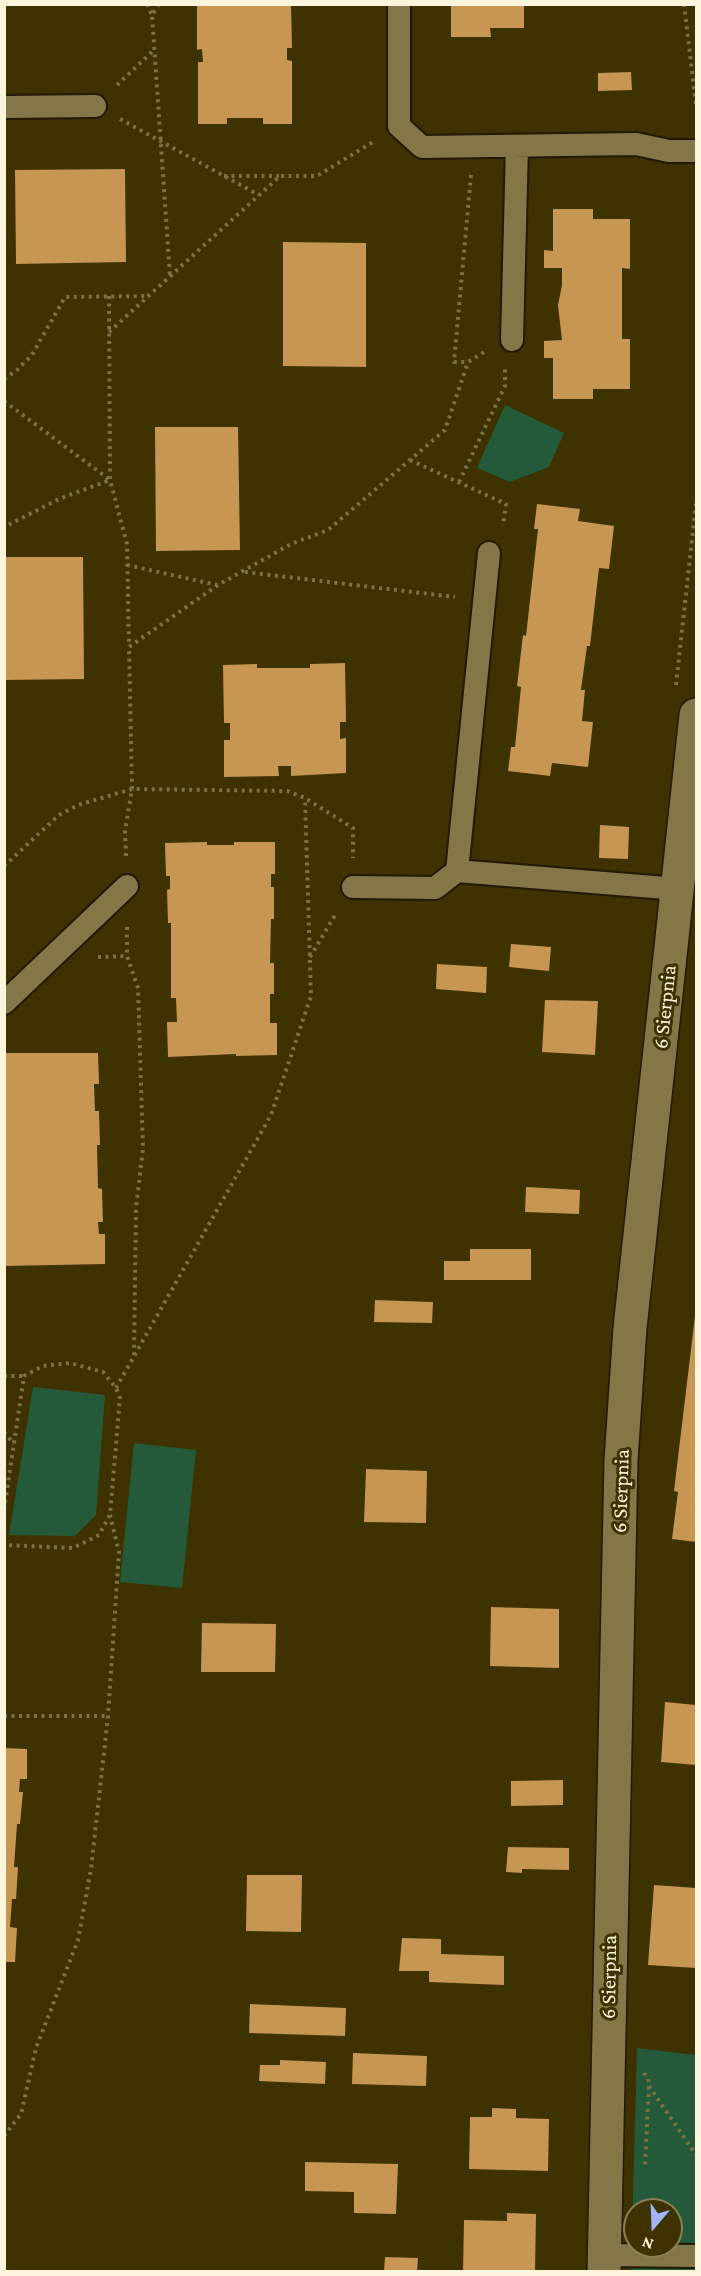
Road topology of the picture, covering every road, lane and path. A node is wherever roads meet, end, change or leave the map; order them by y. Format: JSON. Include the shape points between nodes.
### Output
{"nodes":[{"id":1,"x":147,"y":4,"type":"edge"},
{"id":2,"x":159,"y":4,"type":"edge"},
{"id":3,"x":399,"y":4,"type":"edge"},
{"id":4,"x":684,"y":4,"type":"edge"},
{"id":5,"x":152,"y":15,"type":"junction"},
{"id":6,"x":155,"y":49,"type":"junction"},
{"id":7,"x":696,"y":105,"type":"edge"},
{"id":8,"x":95,"y":106,"type":"junction"},
{"id":9,"x":4,"y":107,"type":"edge"},
{"id":10,"x":399,"y":126,"type":"junction"},
{"id":11,"x":162,"y":142,"type":"junction"},
{"id":12,"x":517,"y":146,"type":"junction"},
{"id":13,"x":473,"y":147,"type":"junction"},
{"id":14,"x":696,"y":151,"type":"edge"},
{"id":15,"x":223,"y":176,"type":"junction"},
{"id":16,"x":280,"y":176,"type":"junction"},
{"id":17,"x":259,"y":195,"type":"junction"},
{"id":18,"x":170,"y":276,"type":"junction"},
{"id":19,"x":109,"y":296,"type":"junction"},
{"id":20,"x":148,"y":296,"type":"junction"},
{"id":21,"x":109,"y":332,"type":"junction"},
{"id":22,"x":509,"y":340,"type":"junction"},
{"id":23,"x":468,"y":362,"type":"junction"},
{"id":24,"x":4,"y":379,"type":"edge"},
{"id":25,"x":4,"y":401,"type":"edge"},
{"id":26,"x":410,"y":460,"type":"junction"},
{"id":27,"x":110,"y":480,"type":"junction"},
{"id":28,"x":459,"y":482,"type":"junction"},
{"id":29,"x":4,"y":527,"type":"edge"},
{"id":30,"x":489,"y":553,"type":"joint"},
{"id":31,"x":127,"y":565,"type":"junction"},
{"id":32,"x":244,"y":572,"type":"junction"},
{"id":33,"x":218,"y":585,"type":"junction"},
{"id":34,"x":486,"y":600,"type":"junction"},
{"id":35,"x":129,"y":646,"type":"junction"},
{"id":36,"x":696,"y":715,"type":"edge"},
{"id":37,"x":132,"y":789,"type":"junction"},
{"id":38,"x":305,"y":798,"type":"junction"},
{"id":39,"x":4,"y":866,"type":"edge"},
{"id":40,"x":457,"y":871,"type":"junction"},
{"id":41,"x":127,"y":886,"type":"junction"},
{"id":42,"x":353,"y":887,"type":"junction"},
{"id":43,"x":678,"y":889,"type":"junction"},
{"id":44,"x":310,"y":958,"type":"junction"},
{"id":45,"x":4,"y":1003,"type":"edge"},
{"id":46,"x":134,"y":1356,"type":"junction"},
{"id":47,"x":4,"y":1376,"type":"edge"},
{"id":48,"x":24,"y":1376,"type":"junction"},
{"id":49,"x":116,"y":1388,"type":"junction"},
{"id":50,"x":4,"y":1432,"type":"edge"},
{"id":51,"x":14,"y":1444,"type":"junction"},
{"id":52,"x":4,"y":1510,"type":"edge"},
{"id":53,"x":110,"y":1515,"type":"junction"},
{"id":54,"x":4,"y":1545,"type":"edge"},
{"id":55,"x":4,"y":1716,"type":"edge"},
{"id":56,"x":108,"y":1716,"type":"junction"},
{"id":57,"x":649,"y":2085,"type":"dead end"},
{"id":58,"x":4,"y":2136,"type":"edge"},
{"id":59,"x":696,"y":2155,"type":"edge"},
{"id":60,"x":696,"y":2256,"type":"edge"},
{"id":61,"x":604,"y":2263,"type":"edge"},
{"id":62,"x":653,"y":2263,"type":"edge"}],
"edges":[{"from":1,"to":5,"type":"path"},
{"from":2,"to":5,"type":"path"},
{"from":3,"to":10,"type":"lane"},
{"from":4,"to":7,"type":"path"},
{"from":5,"to":6,"type":"path"},
{"from":6,"to":8,"type":"path"},
{"from":6,"to":11,"type":"path"},
{"from":8,"to":9,"type":"lane"},
{"from":8,"to":11,"type":"path"},
{"from":10,"to":13,"type":"lane","via":[[422,147]]},
{"from":10,"to":16,"type":"path","via":[[317,176]]},
{"from":11,"to":15,"type":"path"},
{"from":11,"to":18,"type":"path"},
{"from":12,"to":13,"type":"lane"},
{"from":12,"to":14,"type":"lane","via":[[636,144],[669,151]]},
{"from":12,"to":22,"type":"lane"},
{"from":13,"to":23,"type":"path","via":[[454,362]]},
{"from":15,"to":16,"type":"path"},
{"from":15,"to":17,"type":"path"},
{"from":16,"to":17,"type":"path"},
{"from":17,"to":18,"type":"path"},
{"from":18,"to":20,"type":"path"},
{"from":19,"to":20,"type":"path"},
{"from":19,"to":21,"type":"path"},
{"from":19,"to":24,"type":"path","via":[[66,297],[32,355]]},
{"from":20,"to":21,"type":"path"},
{"from":21,"to":27,"type":"path"},
{"from":22,"to":23,"type":"path"},
{"from":22,"to":28,"type":"path","via":[[505,386]]},
{"from":23,"to":26,"type":"path","via":[[444,430]]},
{"from":25,"to":27,"type":"path"},
{"from":26,"to":28,"type":"path"},
{"from":26,"to":32,"type":"path","via":[[328,530],[291,544]]},
{"from":27,"to":29,"type":"path","via":[[59,499]]},
{"from":27,"to":31,"type":"path","via":[[127,544]]},
{"from":28,"to":30,"type":"path","via":[[506,504],[502,535]]},
{"from":30,"to":34,"type":"lane"},
{"from":31,"to":33,"type":"path"},
{"from":31,"to":35,"type":"path"},
{"from":32,"to":33,"type":"path"},
{"from":32,"to":34,"type":"path"},
{"from":33,"to":35,"type":"path"},
{"from":34,"to":40,"type":"lane"},
{"from":35,"to":37,"type":"path"},
{"from":36,"to":43,"type":"street","name":"6 Sierpnia"},
{"from":37,"to":38,"type":"path","via":[[287,791]]},
{"from":37,"to":39,"type":"path","via":[[78,805],[59,815]]},
{"from":37,"to":41,"type":"path","via":[[125,831]]},
{"from":38,"to":42,"type":"path","via":[[353,828]]},
{"from":38,"to":44,"type":"path"},
{"from":40,"to":42,"type":"lane","via":[[435,888]]},
{"from":40,"to":43,"type":"lane"},
{"from":41,"to":45,"type":"lane"},
{"from":41,"to":46,"type":"path","via":[[128,956],[138,988],[143,1148],[136,1208]]},
{"from":42,"to":44,"type":"path"},
{"from":43,"to":61,"type":"street","name":"6 Sierpnia","via":[[630,1328],[621,1460]]},
{"from":44,"to":46,"type":"path","via":[[311,996],[271,1115]]},
{"from":46,"to":49,"type":"path"},
{"from":47,"to":48,"type":"path"},
{"from":48,"to":49,"type":"path","via":[[43,1366],[70,1364],[103,1372]]},
{"from":48,"to":51,"type":"path"},
{"from":49,"to":53,"type":"path","via":[[120,1398]]},
{"from":50,"to":51,"type":"path"},
{"from":51,"to":52,"type":"path"},
{"from":53,"to":54,"type":"path","via":[[99,1535],[73,1548]]},
{"from":53,"to":56,"type":"path","via":[[119,1552]]},
{"from":55,"to":56,"type":"path"},
{"from":56,"to":58,"type":"path","via":[[91,1869],[78,1940],[36,2048],[21,2114]]},
{"from":57,"to":59,"type":"path"},
{"from":60,"to":62,"type":"lane"},
{"from":61,"to":62,"type":"lane"}]}
